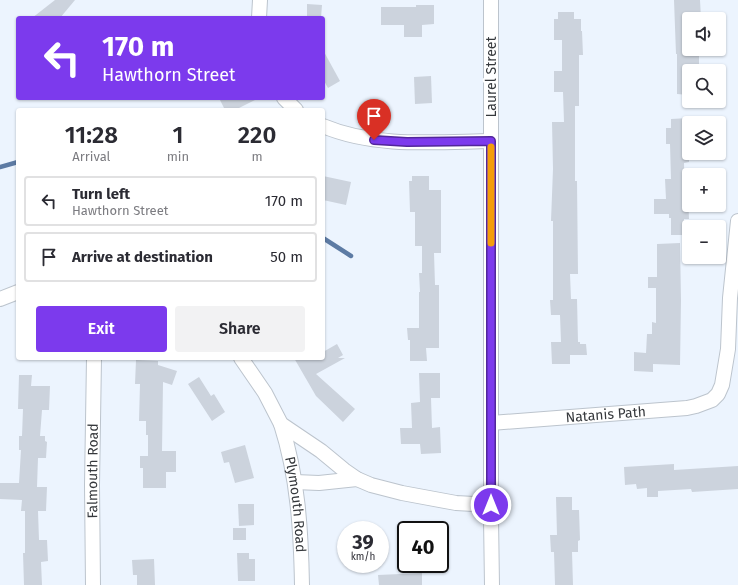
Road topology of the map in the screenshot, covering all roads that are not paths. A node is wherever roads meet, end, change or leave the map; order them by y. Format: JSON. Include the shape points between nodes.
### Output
{"nodes":[{"id":1,"x":260,"y":0,"type":"edge"},
{"id":2,"x":491,"y":0,"type":"edge"},
{"id":3,"x":259,"y":16,"type":"edge"},
{"id":4,"x":286,"y":100,"type":"edge"},
{"id":5,"x":294,"y":108,"type":"edge"},
{"id":6,"x":325,"y":127,"type":"edge"},
{"id":7,"x":491,"y":141,"type":"junction"},
{"id":8,"x":738,"y":221,"type":"edge"},
{"id":9,"x":736,"y":251,"type":"edge"},
{"id":10,"x":16,"y":293,"type":"edge"},
{"id":11,"x":0,"y":299,"type":"edge"},
{"id":12,"x":94,"y":360,"type":"edge"},
{"id":13,"x":243,"y":360,"type":"edge"},
{"id":14,"x":491,"y":423,"type":"junction"},
{"id":15,"x":281,"y":424,"type":"junction"},
{"id":16,"x":357,"y":479,"type":"junction"},
{"id":17,"x":295,"y":482,"type":"junction"},
{"id":18,"x":491,"y":505,"type":"junction"},
{"id":19,"x":93,"y":585,"type":"edge"},
{"id":20,"x":302,"y":585,"type":"edge"},
{"id":21,"x":492,"y":585,"type":"edge"}],
"edges":[{"from":1,"to":3,"type":"street"},
{"from":2,"to":7,"type":"street","name":"Laurel Street"},
{"from":4,"to":5,"type":"street"},
{"from":6,"to":7,"type":"street","via":[[374,140]]},
{"from":7,"to":14,"type":"street","name":"Laurel Street"},
{"from":8,"to":9,"type":"street"},
{"from":9,"to":14,"type":"street","name":"Natanis Path","via":[[730,298],[728,349],[722,385],[712,400],[687,408]]},
{"from":10,"to":11,"type":"street"},
{"from":12,"to":19,"type":"street","name":"Falmouth Road"},
{"from":13,"to":15,"type":"street","name":"Plymouth Road","via":[[265,393]]},
{"from":14,"to":18,"type":"street","name":"Laurel Street"},
{"from":15,"to":16,"type":"street"},
{"from":15,"to":17,"type":"street","name":"Plymouth Road"},
{"from":16,"to":17,"type":"street","via":[[319,483]]},
{"from":16,"to":18,"type":"street","via":[[402,493],[456,503]]},
{"from":17,"to":20,"type":"street","name":"Plymouth Road","via":[[300,519]]},
{"from":18,"to":21,"type":"street","name":"Laurel Street"}]}
